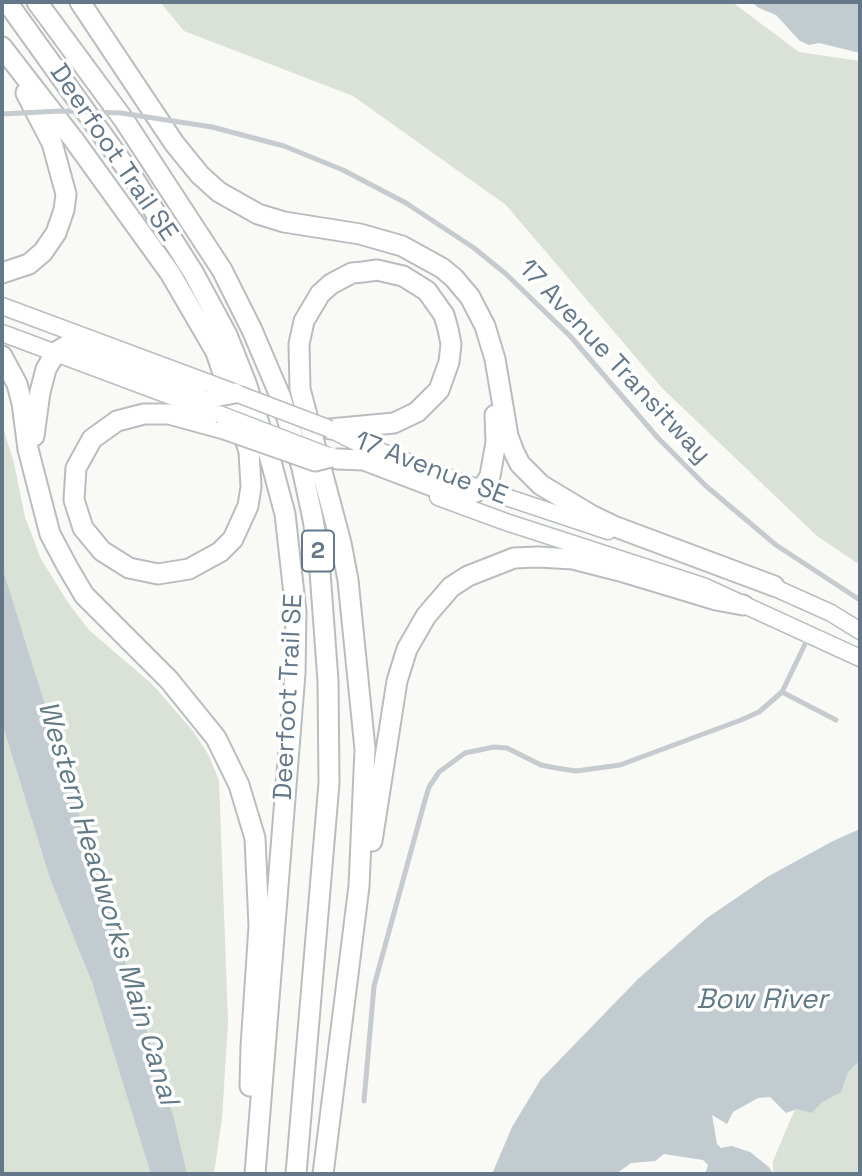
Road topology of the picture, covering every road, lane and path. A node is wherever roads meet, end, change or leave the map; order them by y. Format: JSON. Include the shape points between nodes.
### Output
{"nodes":[{"id":1,"x":7,"y":2,"type":"edge"},
{"id":2,"x":37,"y":2,"type":"edge"},
{"id":3,"x":79,"y":2,"type":"edge"},
{"id":4,"x":2,"y":47,"type":"edge"},
{"id":5,"x":2,"y":58,"type":"edge"},
{"id":6,"x":2,"y":114,"type":"edge"},
{"id":7,"x":2,"y":273,"type":"edge"},
{"id":8,"x":2,"y":306,"type":"edge"},
{"id":9,"x":485,"y":326,"type":"junction"},
{"id":10,"x":2,"y":333,"type":"edge"},
{"id":11,"x":56,"y":352,"type":"junction"},
{"id":12,"x":2,"y":356,"type":"edge"},
{"id":13,"x":234,"y":393,"type":"joint"},
{"id":14,"x":216,"y":406,"type":"junction"},
{"id":15,"x":330,"y":429,"type":"junction"},
{"id":16,"x":334,"y":458,"type":"junction"},
{"id":17,"x":35,"y":472,"type":"junction"},
{"id":18,"x":482,"y":489,"type":"junction"},
{"id":19,"x":774,"y":586,"type":"junction"},
{"id":20,"x":860,"y":600,"type":"edge"},
{"id":21,"x":743,"y":605,"type":"junction"},
{"id":22,"x":860,"y":631,"type":"edge"},
{"id":23,"x":810,"y":633,"type":"junction"},
{"id":24,"x":860,"y":658,"type":"edge"},
{"id":25,"x":782,"y":692,"type":"junction"},
{"id":26,"x":836,"y":720,"type":"dead end"},
{"id":27,"x":359,"y":886,"type":"junction"},
{"id":28,"x":363,"y":1101,"type":"dead end"},
{"id":29,"x":252,"y":1174,"type":"edge"},
{"id":30,"x":296,"y":1174,"type":"edge"},
{"id":31,"x":323,"y":1174,"type":"edge"}],
"edges":[{"from":1,"to":29,"type":"highway","name":"Deerfoot Trail SE","number":"2","via":[[132,176],[193,272],[227,335],[246,383],[285,514],[296,612],[295,673]]},
{"from":2,"to":30,"type":"highway","name":"Deerfoot Trail SE","number":"2","via":[[124,120],[222,270],[281,398],[310,506],[328,681],[329,783]]},
{"from":3,"to":9,"type":"highway","via":[[174,143],[219,192],[271,218],[373,238],[422,256],[454,278]]},
{"from":4,"to":14,"type":"highway","via":[[170,274],[216,352],[249,451],[248,506],[233,539],[212,557],[189,569],[158,574],[129,568],[102,551],[83,528],[74,500],[76,468],[92,439],[117,421]]},
{"from":5,"to":7,"type":"highway","via":[[52,143],[66,194],[56,233],[43,252],[29,264]]},
{"from":6,"to":20,"type":"lane","name":"17 Avenue Transitway","bridge":true,"via":[[110,112],[212,127],[284,146],[406,202],[506,274],[706,486],[776,545]]},
{"from":8,"to":14,"type":"main road"},
{"from":9,"to":18,"type":"highway","via":[[496,442],[490,476]]},
{"from":9,"to":19,"type":"highway","via":[[514,452],[541,485],[616,527]]},
{"from":10,"to":11,"type":"main road"},
{"from":11,"to":14,"type":"highway","via":[[68,345],[88,348]]},
{"from":11,"to":17,"type":"highway","via":[[40,392]]},
{"from":12,"to":17,"type":"highway","via":[[17,384]]},
{"from":13,"to":14,"type":"highway","bridge":true},
{"from":13,"to":15,"type":"main road","name":"17 Avenue SE","bridge":true},
{"from":14,"to":16,"type":"highway","bridge":true,"via":[[315,461]]},
{"from":15,"to":18,"type":"main road","name":"17 Avenue SE"},
{"from":15,"to":27,"type":"highway","via":[[379,426],[407,418],[429,402],[445,378],[451,344],[444,315],[427,291],[403,276],[377,270],[352,273],[331,284],[304,321],[298,358],[300,389],[348,580],[365,750]]},
{"from":16,"to":18,"type":"highway","via":[[364,460],[456,495]]},
{"from":16,"to":21,"type":"main road","name":"17 Avenue SE","via":[[478,513],[697,584]]},
{"from":17,"to":29,"type":"highway","via":[[50,534],[84,595],[169,680],[216,738],[239,785],[254,838],[259,926],[251,1047]]},
{"from":18,"to":19,"type":"main road","name":"17 Avenue SE"},
{"from":19,"to":22,"type":"main road","name":"17 Avenue SE"},
{"from":21,"to":23,"type":"main road","name":"17 Avenue SE"},
{"from":21,"to":27,"type":"highway","via":[[573,559],[514,558],[488,566],[451,587],[426,616],[407,649],[397,681],[368,865]]},
{"from":23,"to":24,"type":"main road","name":"17 Avenue SE"},
{"from":23,"to":25,"type":"lane"},
{"from":25,"to":26,"type":"lane"},
{"from":25,"to":28,"type":"lane","via":[[759,712],[620,765],[576,771],[541,765],[507,748],[494,747],[465,753],[439,772],[425,800],[374,986]]},
{"from":27,"to":31,"type":"highway"}]}
